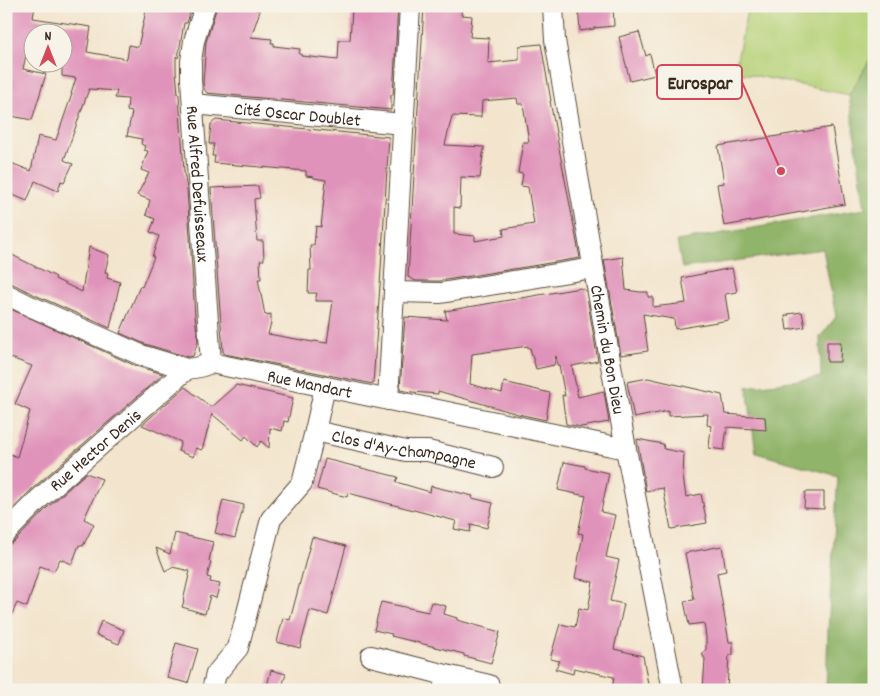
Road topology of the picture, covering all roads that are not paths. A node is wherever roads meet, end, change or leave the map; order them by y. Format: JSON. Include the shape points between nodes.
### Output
{"nodes":[{"id":1,"x":205,"y":6,"type":"edge"},
{"id":2,"x":410,"y":6,"type":"edge"},
{"id":3,"x":553,"y":6,"type":"edge"},
{"id":4,"x":193,"y":104,"type":"junction"},
{"id":5,"x":404,"y":124,"type":"junction"},
{"id":6,"x":593,"y":268,"type":"junction"},
{"id":7,"x":394,"y":292,"type":"junction"},
{"id":8,"x":6,"y":294,"type":"edge"},
{"id":9,"x":211,"y":363,"type":"junction"},
{"id":10,"x":187,"y":369,"type":"junction"},
{"id":11,"x":325,"y":387,"type":"junction"},
{"id":12,"x":388,"y":400,"type":"junction"},
{"id":13,"x":315,"y":431,"type":"junction"},
{"id":14,"x":626,"y":449,"type":"junction"},
{"id":15,"x":493,"y":467,"type":"dead end"},
{"id":16,"x":6,"y":533,"type":"edge"},
{"id":17,"x":371,"y":656,"type":"dead end"},
{"id":18,"x":444,"y":682,"type":"edge"},
{"id":19,"x":489,"y":685,"type":"dead end"},
{"id":20,"x":212,"y":690,"type":"edge"},
{"id":21,"x":672,"y":690,"type":"edge"}],
"edges":[{"from":1,"to":4,"type":"street","name":"Rue Alfred Defuisseaux","via":[[191,62]]},
{"from":2,"to":5,"type":"street"},
{"from":3,"to":6,"type":"street","name":"Chemin du Bon Dieu","via":[[555,40]]},
{"from":4,"to":5,"type":"street","name":"Cité Oscar Doublet"},
{"from":4,"to":9,"type":"street","name":"Rue Alfred Defuisseaux"},
{"from":5,"to":7,"type":"street"},
{"from":6,"to":7,"type":"street","via":[[441,293]]},
{"from":6,"to":14,"type":"street","name":"Chemin du Bon Dieu"},
{"from":7,"to":12,"type":"street"},
{"from":8,"to":10,"type":"street","via":[[141,355]]},
{"from":9,"to":10,"type":"street","name":"Rue Mandart"},
{"from":9,"to":11,"type":"street","name":"Rue Mandart"},
{"from":10,"to":16,"type":"street","name":"Rue Hector Denis","via":[[40,498]]},
{"from":11,"to":12,"type":"street","name":"Rue Mandart"},
{"from":11,"to":13,"type":"street","name":"Clos d'Ay-Champagne"},
{"from":12,"to":14,"type":"street","name":"Rue Mandart"},
{"from":13,"to":15,"type":"street","name":"Clos d'Ay-Champagne"},
{"from":13,"to":20,"type":"street","name":"Clos d'Ay-Champagne","via":[[302,483],[271,519],[238,648],[216,674]]},
{"from":14,"to":21,"type":"street","name":"Chemin du Bon Dieu"},
{"from":17,"to":18,"type":"street"},
{"from":18,"to":19,"type":"street"}]}
